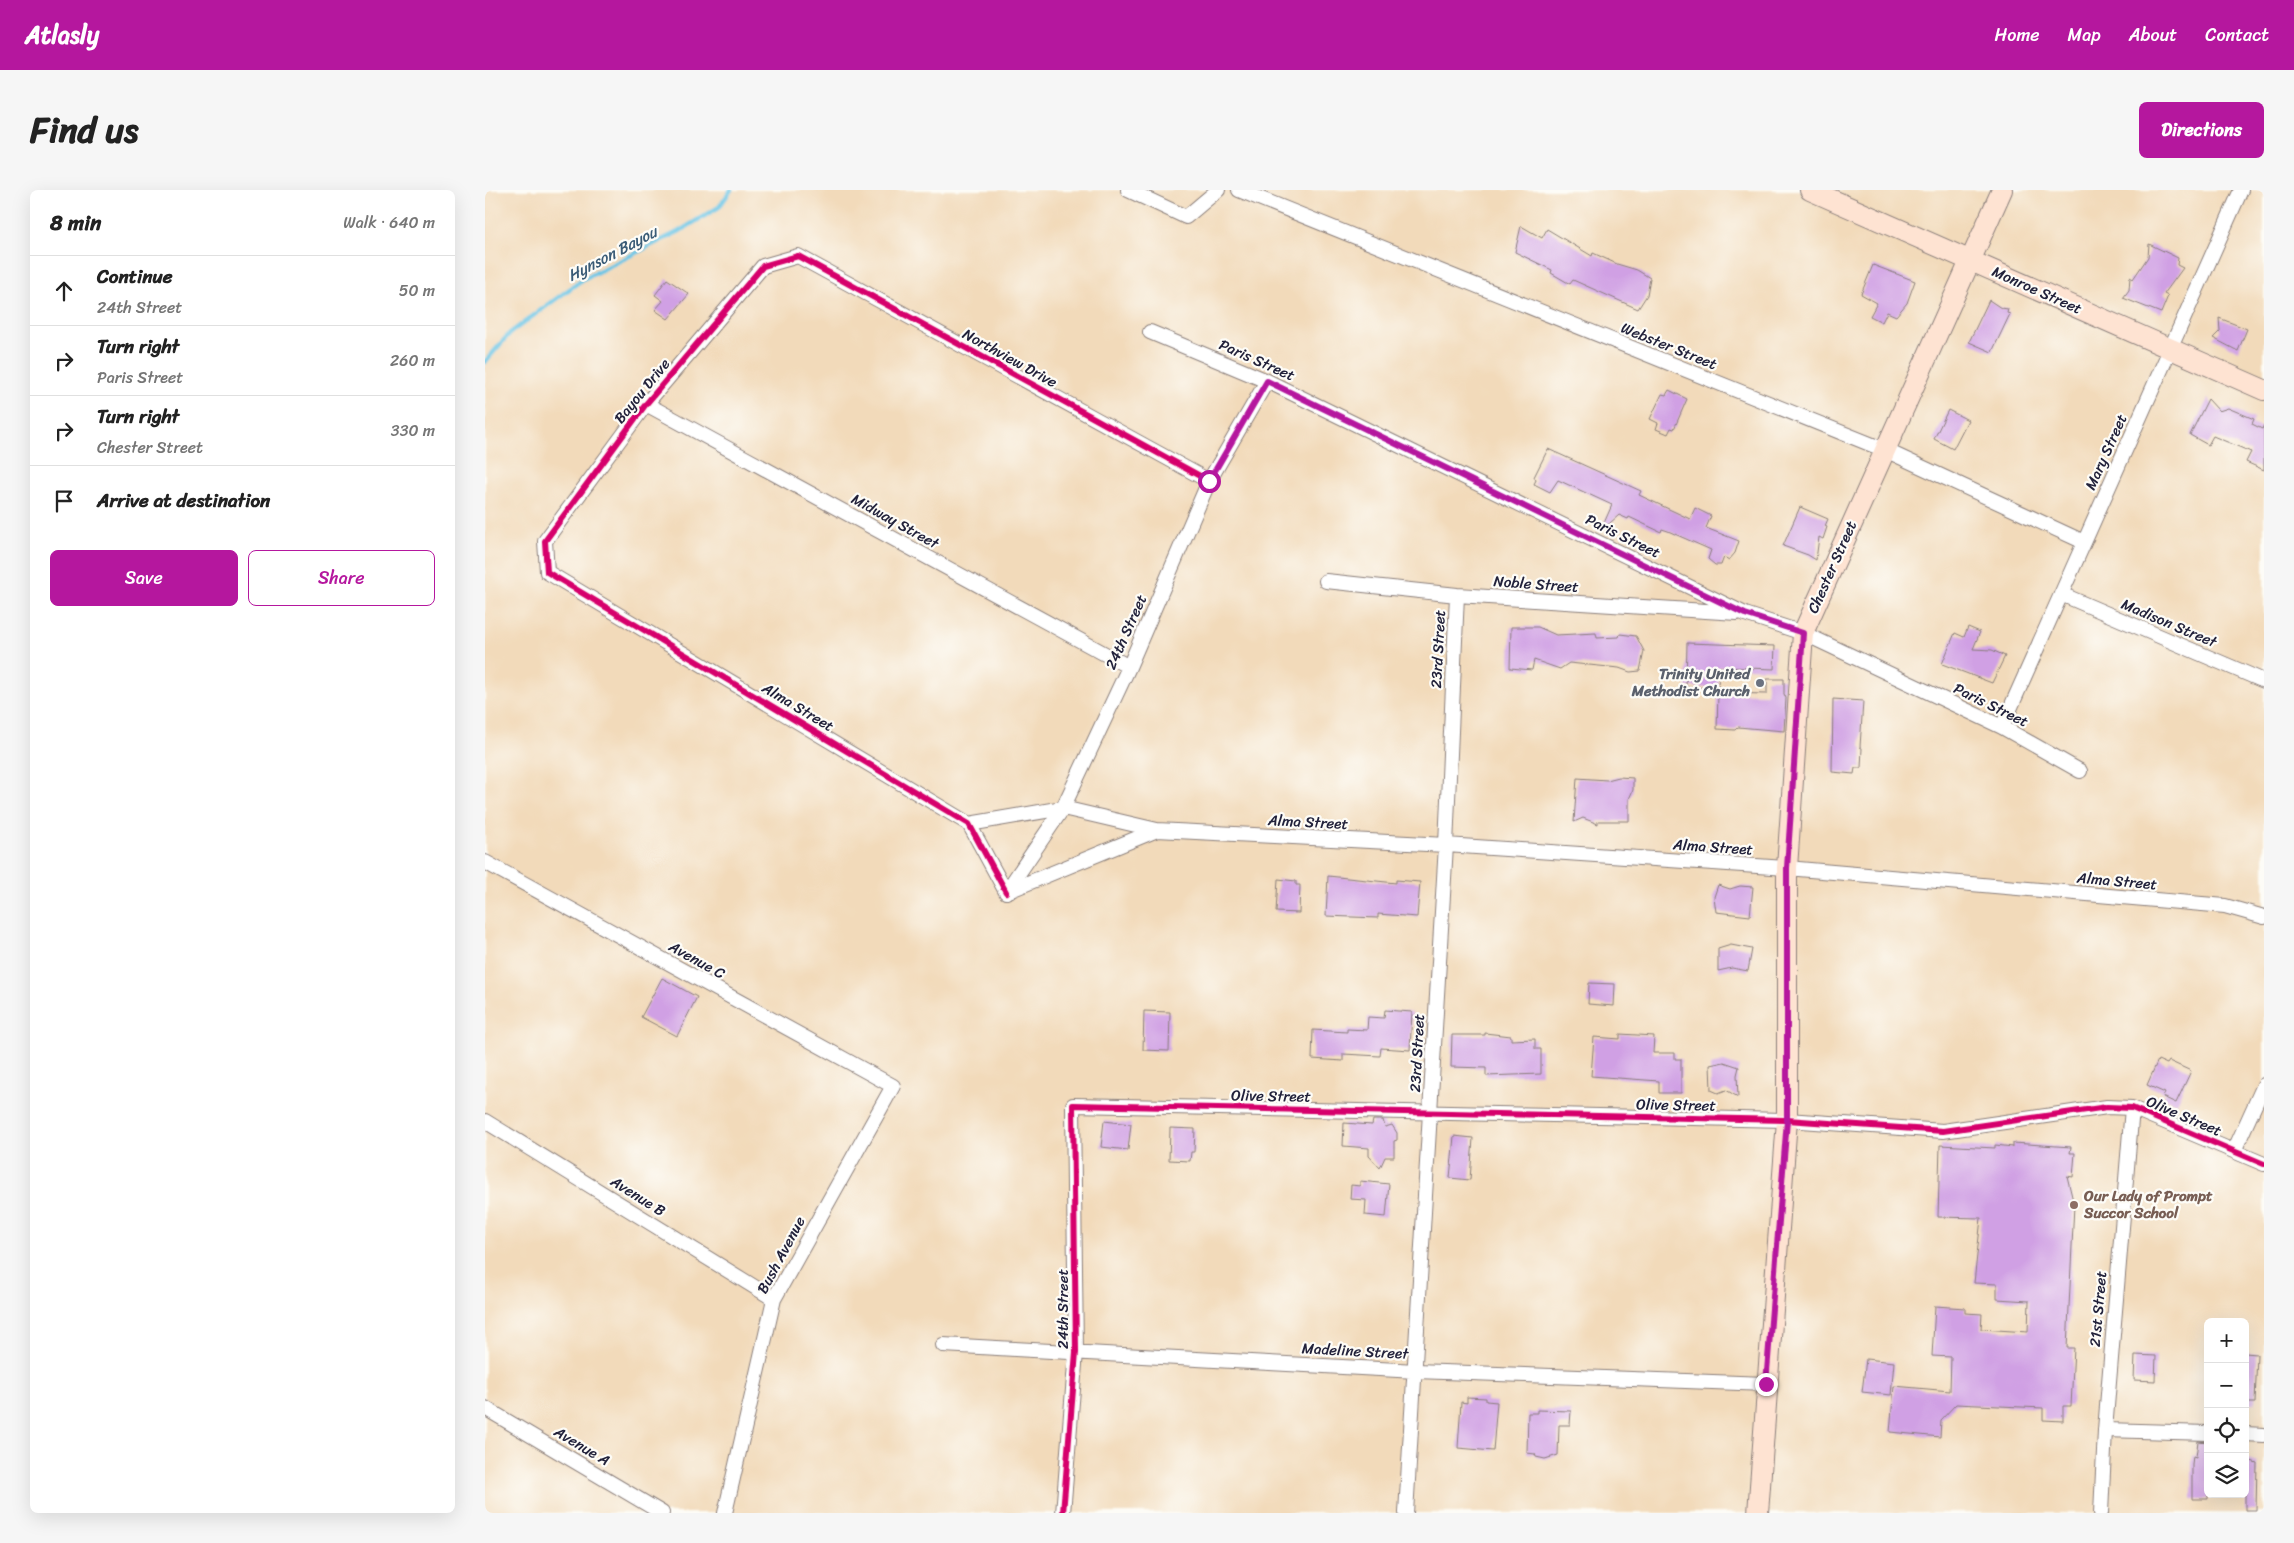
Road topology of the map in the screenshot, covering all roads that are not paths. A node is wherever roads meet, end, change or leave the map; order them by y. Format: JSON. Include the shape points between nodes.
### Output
{"nodes":[{"id":1,"x":1128,"y":190,"type":"edge"},
{"id":2,"x":1218,"y":190,"type":"edge"},
{"id":3,"x":1239,"y":190,"type":"edge"},
{"id":4,"x":1810,"y":190,"type":"edge"},
{"id":5,"x":2002,"y":190,"type":"edge"},
{"id":6,"x":2241,"y":190,"type":"edge"},
{"id":7,"x":798,"y":256,"type":"joint"},
{"id":8,"x":1970,"y":260,"type":"junction"},
{"id":9,"x":1151,"y":332,"type":"dead end"},
{"id":10,"x":2170,"y":348,"type":"junction"},
{"id":11,"x":1267,"y":381,"type":"junction"},
{"id":12,"x":2264,"y":390,"type":"edge"},
{"id":13,"x":646,"y":404,"type":"junction"},
{"id":14,"x":1885,"y":450,"type":"junction"},
{"id":15,"x":1209,"y":481,"type":"junction"},
{"id":16,"x":2084,"y":542,"type":"junction"},
{"id":17,"x":547,"y":572,"type":"joint"},
{"id":18,"x":1327,"y":581,"type":"dead end"},
{"id":19,"x":2061,"y":594,"type":"junction"},
{"id":20,"x":1457,"y":595,"type":"junction"},
{"id":21,"x":1745,"y":614,"type":"junction"},
{"id":22,"x":1803,"y":633,"type":"junction"},
{"id":23,"x":1129,"y":667,"type":"junction"},
{"id":24,"x":2264,"y":681,"type":"edge"},
{"id":25,"x":2002,"y":727,"type":"junction"},
{"id":26,"x":2080,"y":771,"type":"dead end"},
{"id":27,"x":1063,"y":808,"type":"junction"},
{"id":28,"x":969,"y":824,"type":"junction"},
{"id":29,"x":1157,"y":830,"type":"junction"},
{"id":30,"x":1446,"y":845,"type":"junction"},
{"id":31,"x":485,"y":862,"type":"edge"},
{"id":32,"x":1787,"y":868,"type":"junction"},
{"id":33,"x":1006,"y":892,"type":"junction"},
{"id":34,"x":2264,"y":917,"type":"edge"},
{"id":35,"x":2264,"y":1085,"type":"edge"},
{"id":36,"x":893,"y":1086,"type":"joint"},
{"id":37,"x":1073,"y":1105,"type":"joint"},
{"id":38,"x":2132,"y":1108,"type":"junction"},
{"id":39,"x":1430,"y":1112,"type":"junction"},
{"id":40,"x":1787,"y":1120,"type":"junction"},
{"id":41,"x":485,"y":1121,"type":"edge"},
{"id":42,"x":2234,"y":1151,"type":"junction"},
{"id":43,"x":2264,"y":1164,"type":"edge"},
{"id":44,"x":774,"y":1299,"type":"junction"},
{"id":45,"x":943,"y":1345,"type":"dead end"},
{"id":46,"x":1076,"y":1352,"type":"junction"},
{"id":47,"x":1416,"y":1371,"type":"junction"},
{"id":48,"x":1766,"y":1384,"type":"junction"},
{"id":49,"x":485,"y":1408,"type":"edge"},
{"id":50,"x":2105,"y":1430,"type":"junction"},
{"id":51,"x":2204,"y":1433,"type":"edge"},
{"id":52,"x":2249,"y":1434,"type":"edge"},
{"id":53,"x":2264,"y":1435,"type":"edge"},
{"id":54,"x":662,"y":1513,"type":"edge"},
{"id":55,"x":725,"y":1513,"type":"edge"},
{"id":56,"x":1063,"y":1513,"type":"edge"},
{"id":57,"x":1406,"y":1513,"type":"edge"},
{"id":58,"x":1758,"y":1513,"type":"edge"},
{"id":59,"x":2101,"y":1513,"type":"edge"}],
"edges":[{"from":1,"to":2,"type":"street","via":[[1186,217]]},
{"from":3,"to":14,"type":"street","name":"Webster Street"},
{"from":4,"to":8,"type":"street","name":"Monroe Street"},
{"from":5,"to":8,"type":"street","name":"Chester Street"},
{"from":6,"to":10,"type":"street","name":"Mary Street"},
{"from":7,"to":13,"type":"street","name":"Bayou Drive","via":[[763,266]]},
{"from":7,"to":15,"type":"street","name":"Northview Drive"},
{"from":8,"to":10,"type":"street","name":"Monroe Street"},
{"from":8,"to":14,"type":"street","name":"Chester Street"},
{"from":9,"to":11,"type":"street","name":"Paris Street"},
{"from":10,"to":12,"type":"street","name":"Monroe Street"},
{"from":10,"to":16,"type":"street","name":"Mary Street"},
{"from":11,"to":15,"type":"street","name":"24th Street"},
{"from":11,"to":21,"type":"street","name":"Paris Street"},
{"from":13,"to":17,"type":"street","name":"Bayou Drive","via":[[545,541]]},
{"from":13,"to":23,"type":"street","name":"Midway Street"},
{"from":14,"to":16,"type":"street","name":"Webster Street"},
{"from":14,"to":22,"type":"street","name":"Chester Street"},
{"from":15,"to":23,"type":"street","name":"24th Street"},
{"from":16,"to":19,"type":"street","name":"Mary Street"},
{"from":17,"to":28,"type":"street","name":"Alma Street"},
{"from":18,"to":20,"type":"street","name":"Noble Street"},
{"from":19,"to":24,"type":"street","name":"Madison Street"},
{"from":19,"to":25,"type":"street","name":"Mary Street"},
{"from":20,"to":21,"type":"street","name":"Noble Street"},
{"from":20,"to":30,"type":"street","name":"23rd Street"},
{"from":21,"to":22,"type":"street","name":"Paris Street"},
{"from":22,"to":25,"type":"street","name":"Paris Street"},
{"from":22,"to":32,"type":"street","name":"Chester Street"},
{"from":23,"to":27,"type":"street","name":"24th Street"},
{"from":25,"to":26,"type":"street","name":"Paris Street"},
{"from":27,"to":28,"type":"street","name":"Alma Street"},
{"from":27,"to":29,"type":"street","name":"Alma Street"},
{"from":27,"to":33,"type":"street","name":"24th Street"},
{"from":28,"to":33,"type":"street"},
{"from":29,"to":30,"type":"street","name":"Alma Street"},
{"from":29,"to":33,"type":"street","name":"Alma Street"},
{"from":30,"to":32,"type":"street","name":"Alma Street"},
{"from":30,"to":39,"type":"street","name":"23rd Street"},
{"from":31,"to":36,"type":"street","name":"Avenue C"},
{"from":32,"to":34,"type":"street","name":"Alma Street","via":[[2225,906]]},
{"from":32,"to":40,"type":"street","name":"Chester Street"},
{"from":35,"to":42,"type":"street"},
{"from":36,"to":44,"type":"street","name":"Bush Avenue"},
{"from":37,"to":39,"type":"street","name":"Olive Street"},
{"from":37,"to":46,"type":"street","name":"24th Street"},
{"from":38,"to":40,"type":"street","name":"Olive Street","via":[[2107,1107],[1943,1131]]},
{"from":38,"to":42,"type":"street","name":"Olive Street"},
{"from":38,"to":50,"type":"street","name":"21st Street"},
{"from":39,"to":40,"type":"street","name":"Olive Street"},
{"from":39,"to":47,"type":"street","name":"23rd Street"},
{"from":40,"to":48,"type":"street","name":"Chester Street"},
{"from":41,"to":44,"type":"street","name":"Avenue B"},
{"from":42,"to":43,"type":"street","name":"Olive Street"},
{"from":44,"to":55,"type":"street","name":"Bush Avenue"},
{"from":45,"to":46,"type":"street","name":"Madeline Street"},
{"from":46,"to":47,"type":"street","name":"Madeline Street"},
{"from":46,"to":56,"type":"street","name":"24th Street"},
{"from":47,"to":48,"type":"street","name":"Madeline Street"},
{"from":47,"to":57,"type":"street","name":"23rd Street"},
{"from":48,"to":58,"type":"street","name":"Chester Street"},
{"from":49,"to":54,"type":"street","name":"Avenue A"},
{"from":50,"to":51,"type":"street"},
{"from":50,"to":59,"type":"street","name":"21st Street"},
{"from":52,"to":53,"type":"street"}]}
